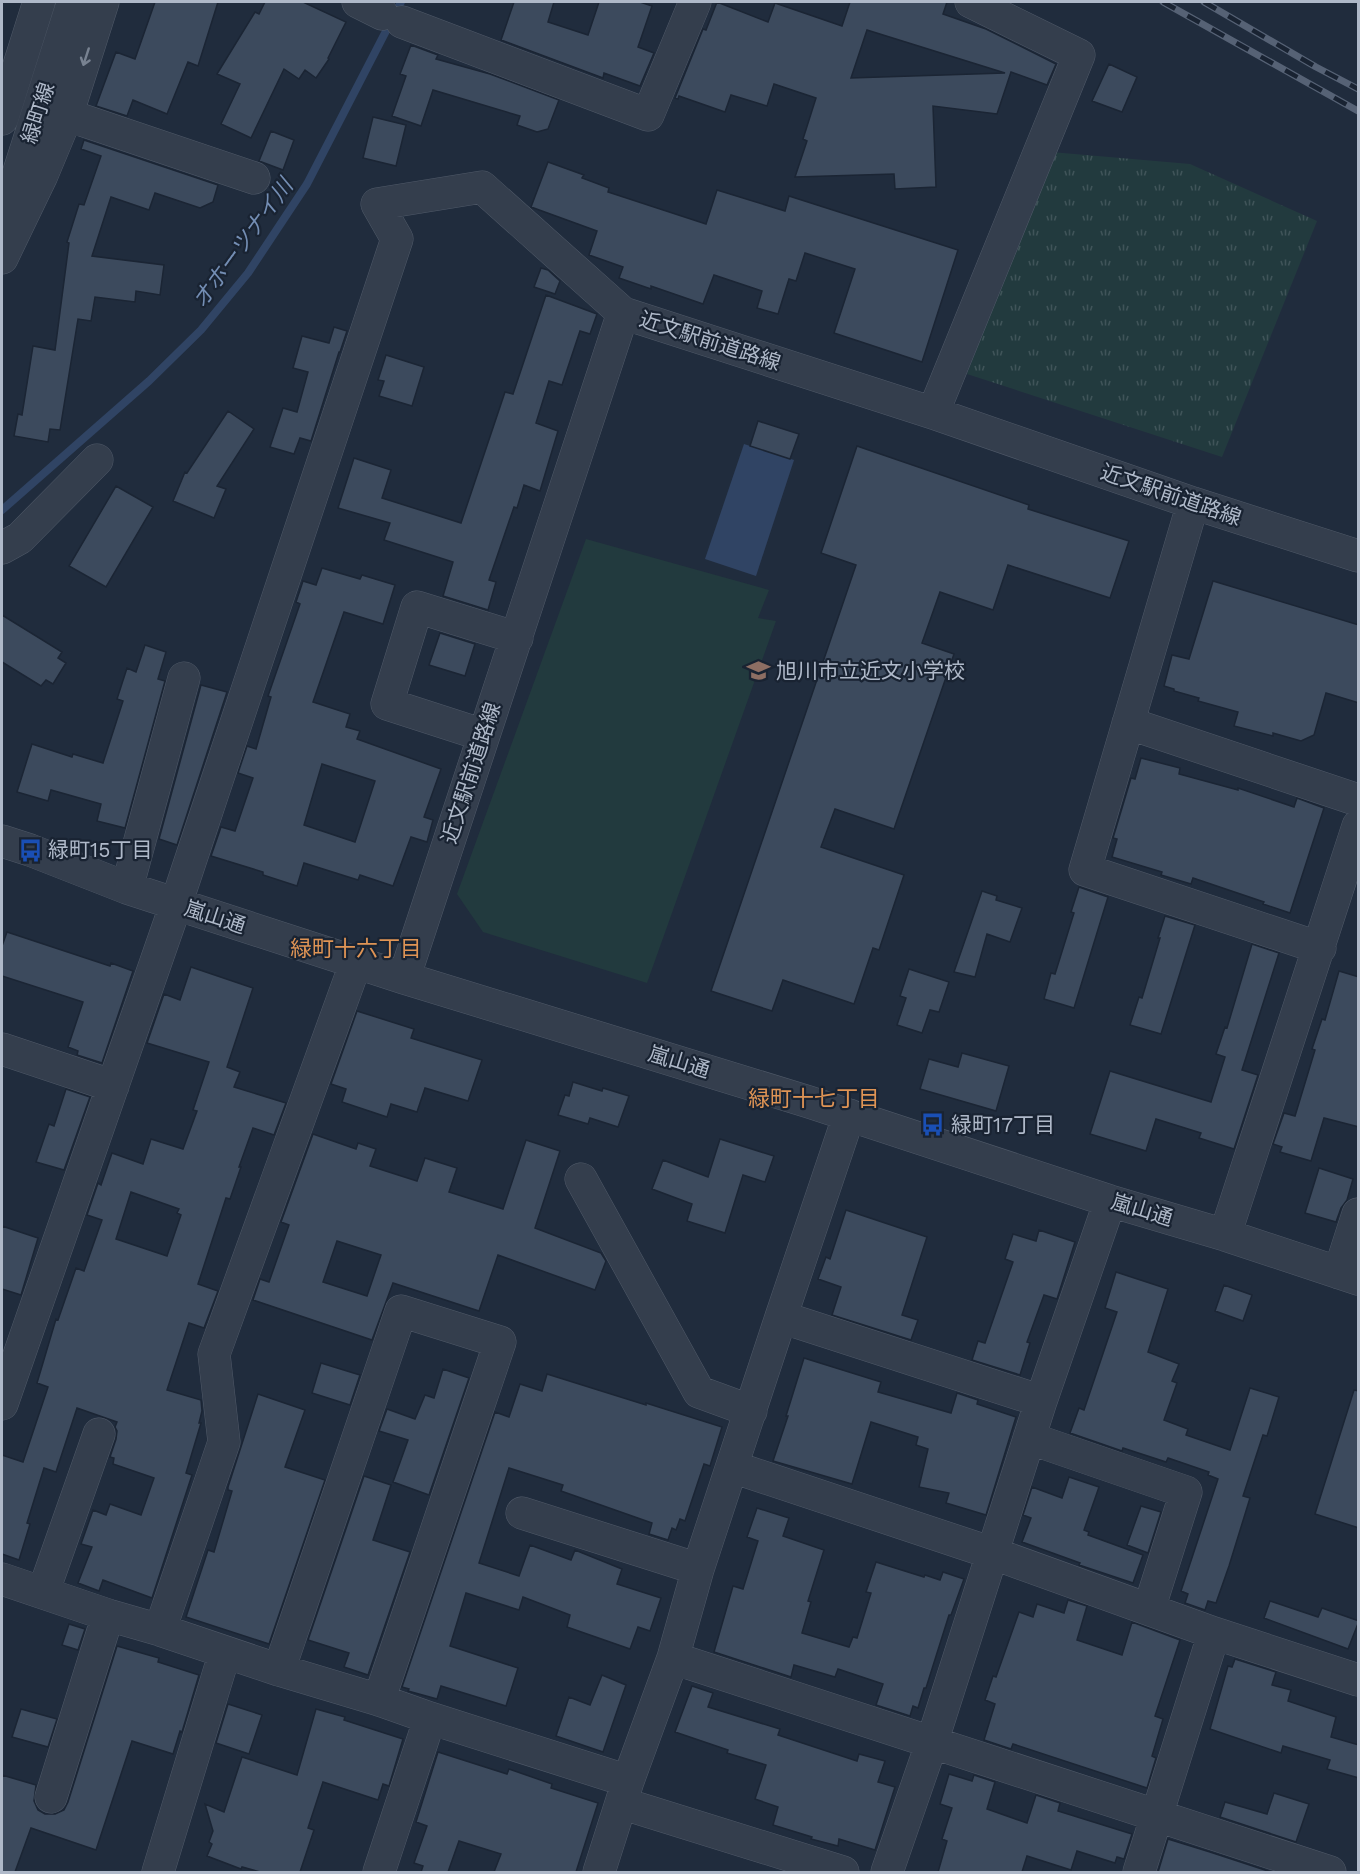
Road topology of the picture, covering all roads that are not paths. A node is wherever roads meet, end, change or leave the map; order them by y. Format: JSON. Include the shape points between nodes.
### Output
{"nodes":[{"id":1,"x":39,"y":2,"type":"edge"},
{"id":2,"x":73,"y":2,"type":"edge"},
{"id":3,"x":103,"y":2,"type":"edge"},
{"id":4,"x":970,"y":2,"type":"edge"},
{"id":5,"x":685,"y":4,"type":"edge"},
{"id":6,"x":381,"y":13,"type":"edge"},
{"id":7,"x":7,"y":78,"type":"edge"},
{"id":8,"x":67,"y":115,"type":"junction"},
{"id":9,"x":2,"y":119,"type":"edge"},
{"id":10,"x":254,"y":178,"type":"dead end"},
{"id":11,"x":2,"y":224,"type":"edge"},
{"id":12,"x":2,"y":258,"type":"edge"},
{"id":13,"x":623,"y":313,"type":"junction"},
{"id":14,"x":933,"y":412,"type":"junction"},
{"id":15,"x":97,"y":460,"type":"dead end"},
{"id":16,"x":1193,"y":503,"type":"junction"},
{"id":17,"x":2,"y":548,"type":"edge"},
{"id":18,"x":1359,"y":556,"type":"edge"},
{"id":19,"x":517,"y":638,"type":"junction"},
{"id":20,"x":184,"y":678,"type":"dead end"},
{"id":21,"x":1128,"y":723,"type":"junction"},
{"id":22,"x":483,"y":735,"type":"junction"},
{"id":23,"x":1359,"y":800,"type":"edge"},
{"id":24,"x":1358,"y":831,"type":"edge"},
{"id":25,"x":2,"y":841,"type":"edge"},
{"id":26,"x":126,"y":888,"type":"junction"},
{"id":27,"x":176,"y":904,"type":"junction"},
{"id":28,"x":1320,"y":948,"type":"junction"},
{"id":29,"x":356,"y":962,"type":"junction"},
{"id":30,"x":404,"y":978,"type":"junction"},
{"id":31,"x":2,"y":1049,"type":"edge"},
{"id":32,"x":112,"y":1086,"type":"junction"},
{"id":33,"x":849,"y":1115,"type":"junction"},
{"id":34,"x":581,"y":1179,"type":"dead end"},
{"id":35,"x":1110,"y":1201,"type":"junction"},
{"id":36,"x":1359,"y":1214,"type":"edge"},
{"id":37,"x":1225,"y":1235,"type":"junction"},
{"id":38,"x":1349,"y":1276,"type":"edge"},
{"id":39,"x":781,"y":1317,"type":"junction"},
{"id":40,"x":1041,"y":1401,"type":"junction"},
{"id":41,"x":2,"y":1404,"type":"edge"},
{"id":42,"x":751,"y":1411,"type":"junction"},
{"id":43,"x":99,"y":1434,"type":"dead end"},
{"id":44,"x":1029,"y":1438,"type":"junction"},
{"id":45,"x":733,"y":1467,"type":"junction"},
{"id":46,"x":522,"y":1513,"type":"dead end"},
{"id":47,"x":992,"y":1553,"type":"junction"},
{"id":48,"x":698,"y":1569,"type":"junction"},
{"id":49,"x":2,"y":1579,"type":"edge"},
{"id":50,"x":43,"y":1593,"type":"junction"},
{"id":51,"x":1149,"y":1608,"type":"junction"},
{"id":52,"x":108,"y":1615,"type":"junction"},
{"id":53,"x":160,"y":1630,"type":"junction"},
{"id":54,"x":1214,"y":1633,"type":"junction"},
{"id":55,"x":225,"y":1652,"type":"junction"},
{"id":56,"x":673,"y":1658,"type":"junction"},
{"id":57,"x":279,"y":1671,"type":"junction"},
{"id":58,"x":1359,"y":1680,"type":"edge"},
{"id":59,"x":379,"y":1700,"type":"junction"},
{"id":60,"x":430,"y":1718,"type":"junction"},
{"id":61,"x":932,"y":1742,"type":"junction"},
{"id":62,"x":625,"y":1792,"type":"junction"},
{"id":63,"x":51,"y":1797,"type":"dead end"},
{"id":64,"x":1157,"y":1815,"type":"junction"},
{"id":65,"x":792,"y":1865,"type":"edge"},
{"id":66,"x":158,"y":1872,"type":"edge"},
{"id":67,"x":379,"y":1872,"type":"edge"},
{"id":68,"x":599,"y":1872,"type":"edge"},
{"id":69,"x":843,"y":1872,"type":"edge"},
{"id":70,"x":887,"y":1872,"type":"edge"},
{"id":71,"x":1139,"y":1872,"type":"edge"},
{"id":72,"x":1330,"y":1872,"type":"edge"}],
"edges":[{"from":1,"to":7,"type":"street"},
{"from":2,"to":11,"type":"street","name":"緑町線"},
{"from":3,"to":8,"type":"street","one_way":true},
{"from":4,"to":14,"type":"street","via":[[1079,55]]},
{"from":5,"to":6,"type":"street","via":[[648,115]]},
{"from":7,"to":9,"type":"street"},
{"from":8,"to":10,"type":"street"},
{"from":8,"to":12,"type":"street"},
{"from":13,"to":14,"type":"street","name":"近文駅前道路線"},
{"from":13,"to":19,"type":"street","name":"近文駅前道路線"},
{"from":13,"to":27,"type":"street","via":[[482,187],[376,204],[397,239]]},
{"from":14,"to":16,"type":"street","name":"近文駅前道路線"},
{"from":15,"to":17,"type":"street","via":[[20,538]]},
{"from":16,"to":18,"type":"street","name":"近文駅前道路線"},
{"from":16,"to":21,"type":"street"},
{"from":19,"to":22,"type":"street","name":"近文駅前道路線"},
{"from":19,"to":22,"type":"street","via":[[417,607],[387,704]]},
{"from":20,"to":26,"type":"street"},
{"from":21,"to":23,"type":"street"},
{"from":21,"to":28,"type":"street","via":[[1085,870]]},
{"from":22,"to":30,"type":"street","name":"近文駅前道路線"},
{"from":24,"to":28,"type":"street"},
{"from":25,"to":26,"type":"street","name":"嵐山通"},
{"from":26,"to":27,"type":"street","name":"嵐山通"},
{"from":27,"to":29,"type":"street","name":"嵐山通"},
{"from":27,"to":32,"type":"street"},
{"from":28,"to":37,"type":"street"},
{"from":29,"to":30,"type":"street","name":"嵐山通"},
{"from":29,"to":53,"type":"street","via":[[214,1354],[224,1442]]},
{"from":30,"to":33,"type":"street","name":"嵐山通"},
{"from":31,"to":32,"type":"street"},
{"from":32,"to":41,"type":"street"},
{"from":33,"to":35,"type":"street","name":"嵐山通"},
{"from":33,"to":39,"type":"street"},
{"from":34,"to":42,"type":"street","via":[[699,1392]]},
{"from":35,"to":37,"type":"street","name":"嵐山通"},
{"from":35,"to":40,"type":"street"},
{"from":36,"to":38,"type":"street"},
{"from":37,"to":38,"type":"street","name":"嵐山通"},
{"from":39,"to":40,"type":"street"},
{"from":39,"to":42,"type":"street"},
{"from":40,"to":44,"type":"street"},
{"from":42,"to":45,"type":"street"},
{"from":43,"to":50,"type":"street"},
{"from":44,"to":47,"type":"street"},
{"from":44,"to":51,"type":"street","via":[[1186,1492]]},
{"from":45,"to":47,"type":"street"},
{"from":45,"to":48,"type":"street"},
{"from":46,"to":48,"type":"street"},
{"from":47,"to":51,"type":"street"},
{"from":47,"to":61,"type":"street"},
{"from":48,"to":56,"type":"street"},
{"from":49,"to":50,"type":"street"},
{"from":50,"to":52,"type":"street"},
{"from":51,"to":54,"type":"street"},
{"from":52,"to":53,"type":"street"},
{"from":52,"to":63,"type":"street"},
{"from":53,"to":55,"type":"street"},
{"from":54,"to":58,"type":"street"},
{"from":54,"to":64,"type":"street"},
{"from":55,"to":57,"type":"street"},
{"from":55,"to":66,"type":"street"},
{"from":56,"to":61,"type":"street"},
{"from":56,"to":62,"type":"street"},
{"from":57,"to":59,"type":"street"},
{"from":57,"to":59,"type":"street","via":[[401,1311],[500,1342]]},
{"from":59,"to":60,"type":"street"},
{"from":60,"to":62,"type":"street"},
{"from":60,"to":67,"type":"street"},
{"from":61,"to":64,"type":"street"},
{"from":61,"to":70,"type":"street"},
{"from":62,"to":65,"type":"street"},
{"from":62,"to":68,"type":"street"},
{"from":64,"to":71,"type":"street"},
{"from":64,"to":72,"type":"street"},
{"from":65,"to":69,"type":"street"}]}
